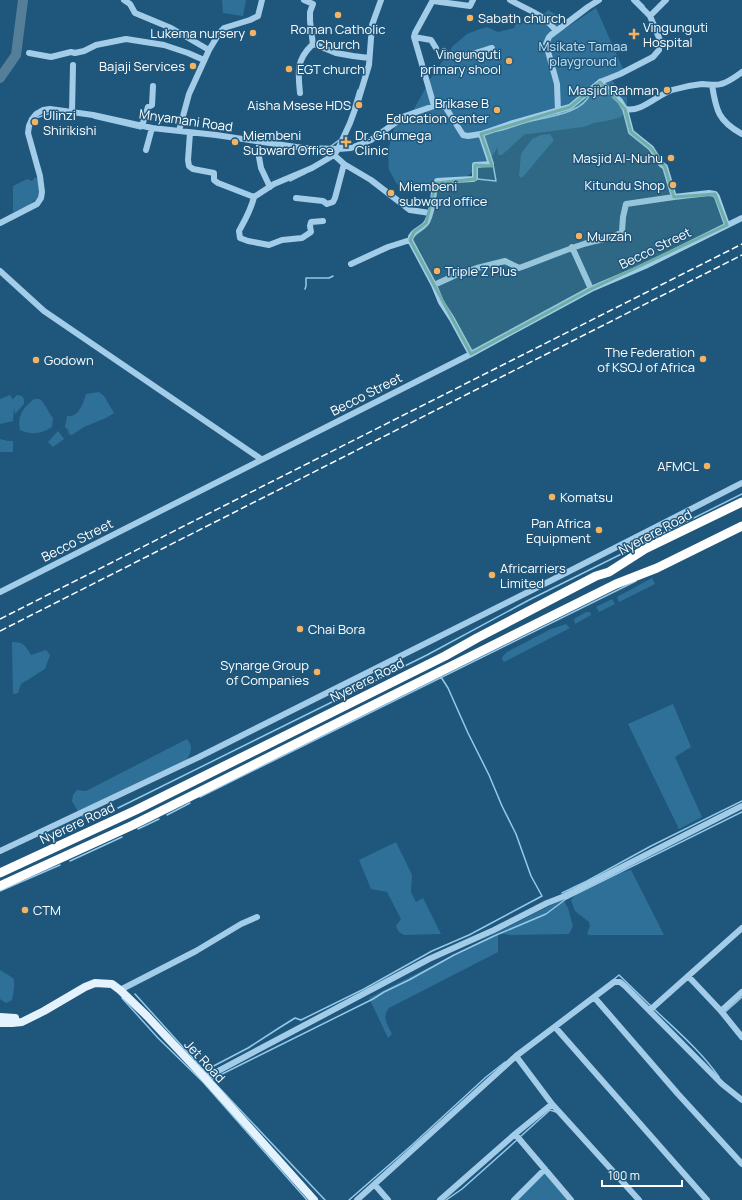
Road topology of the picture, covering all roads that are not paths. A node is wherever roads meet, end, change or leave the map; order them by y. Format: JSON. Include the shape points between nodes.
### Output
{"nodes":[{"id":1,"x":124,"y":0,"type":"edge"},
{"id":2,"x":262,"y":0,"type":"edge"},
{"id":3,"x":304,"y":0,"type":"edge"},
{"id":4,"x":381,"y":0,"type":"edge"},
{"id":5,"x":473,"y":0,"type":"edge"},
{"id":6,"x":510,"y":0,"type":"edge"},
{"id":7,"x":599,"y":0,"type":"edge"},
{"id":8,"x":634,"y":0,"type":"edge"},
{"id":9,"x":666,"y":0,"type":"edge"},
{"id":10,"x":433,"y":1,"type":"edge"},
{"id":11,"x":650,"y":16,"type":"junction"},
{"id":12,"x":556,"y":31,"type":"junction"},
{"id":13,"x":414,"y":37,"type":"junction"},
{"id":14,"x":313,"y":44,"type":"junction"},
{"id":15,"x":436,"y":48,"type":"dead end"},
{"id":16,"x":492,"y":48,"type":"dead end"},
{"id":17,"x":209,"y":50,"type":"junction"},
{"id":18,"x":444,"y":51,"type":"dead end"},
{"id":19,"x":29,"y":53,"type":"dead end"},
{"id":20,"x":370,"y":58,"type":"junction"},
{"id":21,"x":204,"y":60,"type":"junction"},
{"id":22,"x":73,"y":65,"type":"dead end"},
{"id":23,"x":742,"y":72,"type":"edge"},
{"id":24,"x":600,"y":82,"type":"junction"},
{"id":25,"x":712,"y":85,"type":"junction"},
{"id":26,"x":153,"y":86,"type":"dead end"},
{"id":27,"x":300,"y":94,"type":"dead end"},
{"id":28,"x":434,"y":106,"type":"junction"},
{"id":29,"x":625,"y":109,"type":"junction"},
{"id":30,"x":558,"y":111,"type":"junction"},
{"id":31,"x":72,"y":112,"type":"junction"},
{"id":32,"x":142,"y":126,"type":"junction"},
{"id":33,"x":152,"y":128,"type":"junction"},
{"id":34,"x":179,"y":131,"type":"junction"},
{"id":35,"x":190,"y":133,"type":"junction"},
{"id":36,"x":481,"y":134,"type":"junction"},
{"id":37,"x":742,"y":134,"type":"edge"},
{"id":38,"x":259,"y":142,"type":"junction"},
{"id":39,"x":338,"y":149,"type":"junction"},
{"id":40,"x":146,"y":150,"type":"dead end"},
{"id":41,"x":334,"y":155,"type":"junction"},
{"id":42,"x":344,"y":164,"type":"junction"},
{"id":43,"x":270,"y":187,"type":"junction"},
{"id":44,"x":254,"y":197,"type":"junction"},
{"id":45,"x":674,"y":197,"type":"junction"},
{"id":46,"x":296,"y":198,"type":"dead end"},
{"id":47,"x":430,"y":213,"type":"junction"},
{"id":48,"x":742,"y":218,"type":"edge"},
{"id":49,"x":323,"y":221,"type":"dead end"},
{"id":50,"x":0,"y":223,"type":"edge"},
{"id":51,"x":727,"y":225,"type":"junction"},
{"id":52,"x":410,"y":240,"type":"junction"},
{"id":53,"x":572,"y":248,"type":"junction"},
{"id":54,"x":351,"y":264,"type":"dead end"},
{"id":55,"x":0,"y":271,"type":"edge"},
{"id":56,"x":434,"y":285,"type":"junction"},
{"id":57,"x":591,"y":290,"type":"junction"},
{"id":58,"x":471,"y":354,"type":"junction"},
{"id":59,"x":262,"y":459,"type":"junction"},
{"id":60,"x":742,"y":483,"type":"edge"},
{"id":61,"x":742,"y":502,"type":"edge"},
{"id":62,"x":742,"y":526,"type":"edge"},
{"id":63,"x":0,"y":592,"type":"edge"},
{"id":64,"x":742,"y":806,"type":"edge"},
{"id":65,"x":0,"y":851,"type":"edge"},
{"id":66,"x":0,"y":873,"type":"edge"},
{"id":67,"x":0,"y":886,"type":"edge"},
{"id":68,"x":256,"y":917,"type":"dead end"},
{"id":69,"x":742,"y":928,"type":"edge"},
{"id":70,"x":688,"y":976,"type":"junction"},
{"id":71,"x":120,"y":990,"type":"junction"},
{"id":72,"x":742,"y":992,"type":"edge"},
{"id":73,"x":594,"y":997,"type":"junction"},
{"id":74,"x":60,"y":1001,"type":"junction"},
{"id":75,"x":650,"y":1010,"type":"junction"},
{"id":76,"x":721,"y":1011,"type":"junction"},
{"id":77,"x":0,"y":1016,"type":"edge"},
{"id":78,"x":0,"y":1023,"type":"edge"},
{"id":79,"x":555,"y":1027,"type":"junction"},
{"id":80,"x":742,"y":1037,"type":"edge"},
{"id":81,"x":516,"y":1056,"type":"junction"},
{"id":82,"x":205,"y":1078,"type":"junction"},
{"id":83,"x":742,"y":1100,"type":"edge"},
{"id":84,"x":552,"y":1104,"type":"junction"},
{"id":85,"x":515,"y":1134,"type":"junction"},
{"id":86,"x":742,"y":1164,"type":"edge"},
{"id":87,"x":545,"y":1169,"type":"junction"},
{"id":88,"x":374,"y":1185,"type":"junction"},
{"id":89,"x":314,"y":1200,"type":"edge"},
{"id":90,"x":357,"y":1200,"type":"edge"},
{"id":91,"x":388,"y":1200,"type":"edge"},
{"id":92,"x":440,"y":1200,"type":"edge"},
{"id":93,"x":514,"y":1200,"type":"edge"},
{"id":94,"x":571,"y":1200,"type":"edge"},
{"id":95,"x":639,"y":1200,"type":"edge"},
{"id":96,"x":707,"y":1200,"type":"edge"}],
"edges":[{"from":1,"to":17,"type":"street","via":[[135,13],[170,28]]},
{"from":2,"to":17,"type":"street","via":[[258,16],[224,28]]},
{"from":3,"to":14,"type":"street","via":[[314,4],[310,12]]},
{"from":4,"to":20,"type":"street","via":[[372,25]]},
{"from":5,"to":10,"type":"street","via":[[470,6]]},
{"from":6,"to":12,"type":"street","via":[[538,14]]},
{"from":7,"to":12,"type":"street"},
{"from":8,"to":11,"type":"street"},
{"from":9,"to":11,"type":"street"},
{"from":10,"to":13,"type":"street"},
{"from":11,"to":24,"type":"street","via":[[660,40],[659,50],[652,57],[625,72]]},
{"from":12,"to":30,"type":"street","via":[[546,44],[557,84]]},
{"from":13,"to":15,"type":"street","via":[[431,40]]},
{"from":13,"to":28,"type":"street"},
{"from":14,"to":20,"type":"street","via":[[336,53]]},
{"from":14,"to":27,"type":"street","via":[[300,60]]},
{"from":16,"to":18,"type":"street","via":[[457,57],[449,56]]},
{"from":17,"to":21,"type":"street"},
{"from":19,"to":21,"type":"street","via":[[52,57],[126,39],[164,46]]},
{"from":20,"to":39,"type":"street","via":[[358,101]]},
{"from":21,"to":34,"type":"street","via":[[189,94]]},
{"from":22,"to":31,"type":"street"},
{"from":23,"to":25,"type":"street","via":[[730,81]]},
{"from":24,"to":29,"type":"street"},
{"from":24,"to":30,"type":"street","via":[[570,107]]},
{"from":25,"to":29,"type":"street","via":[[680,87],[640,108]]},
{"from":25,"to":37,"type":"street","via":[[721,118]]},
{"from":26,"to":32,"type":"street","via":[[152,105],[148,107]]},
{"from":28,"to":36,"type":"street","via":[[446,108],[463,135]]},
{"from":28,"to":39,"type":"street","name":"Mnyamani Road","via":[[405,116],[360,145]]},
{"from":29,"to":45,"type":"street","via":[[631,132],[651,148],[665,167]]},
{"from":30,"to":36,"type":"street"},
{"from":31,"to":32,"type":"street","name":"Mnyamani Road"},
{"from":31,"to":50,"type":"street","name":"Mnyamani Road","via":[[43,110],[32,119],[28,133],[40,176],[41,198],[37,204]]},
{"from":32,"to":33,"type":"street","name":"Mnyamani Road"},
{"from":33,"to":34,"type":"street","name":"Mnyamani Road"},
{"from":33,"to":40,"type":"street"},
{"from":34,"to":35,"type":"street","name":"Mnyamani Road"},
{"from":35,"to":38,"type":"street","name":"Mnyamani Road"},
{"from":35,"to":44,"type":"street","via":[[189,166],[214,173],[214,180],[218,183]]},
{"from":36,"to":47,"type":"street","via":[[491,164],[475,165],[473,179],[438,181]]},
{"from":38,"to":39,"type":"street","name":"Mnyamani Road","via":[[303,148]]},
{"from":38,"to":43,"type":"street","via":[[261,168]]},
{"from":39,"to":41,"type":"street"},
{"from":41,"to":42,"type":"street"},
{"from":41,"to":43,"type":"street"},
{"from":42,"to":46,"type":"street","via":[[333,202],[327,204],[323,201]]},
{"from":42,"to":47,"type":"street","via":[[371,180],[410,210]]},
{"from":43,"to":44,"type":"street"},
{"from":44,"to":49,"type":"street","via":[[247,218],[238,231],[240,238],[248,241],[269,245],[282,240],[302,238],[311,232],[311,222]]},
{"from":45,"to":51,"type":"street","via":[[715,194]]},
{"from":45,"to":53,"type":"street","via":[[626,204],[622,232]]},
{"from":47,"to":52,"type":"street","via":[[426,223],[414,232]]},
{"from":48,"to":51,"type":"street","name":"Becco Street"},
{"from":51,"to":57,"type":"street","name":"Becco Street"},
{"from":52,"to":54,"type":"street"},
{"from":52,"to":56,"type":"street"},
{"from":53,"to":56,"type":"street","via":[[519,268],[505,262],[476,268]]},
{"from":53,"to":57,"type":"street"},
{"from":55,"to":59,"type":"street","via":[[44,311]]},
{"from":56,"to":58,"type":"street"},
{"from":57,"to":58,"type":"street","name":"Becco Street"},
{"from":58,"to":59,"type":"street","name":"Becco Street"},
{"from":59,"to":63,"type":"street","name":"Becco Street"},
{"from":60,"to":65,"type":"street","via":[[199,757]]},
{"from":61,"to":66,"type":"highway","name":"Nyerere Road","via":[[645,549],[609,572],[596,576],[445,656],[136,810]]},
{"from":62,"to":67,"type":"highway","name":"Nyerere Road","via":[[657,568],[616,584],[139,822]]},
{"from":64,"to":82,"type":"street","via":[[565,896],[429,960]]},
{"from":68,"to":71,"type":"street"},
{"from":69,"to":70,"type":"street"},
{"from":70,"to":75,"type":"street"},
{"from":70,"to":76,"type":"street"},
{"from":71,"to":74,"type":"main road","name":"Jet Road","via":[[112,984],[95,983]]},
{"from":71,"to":82,"type":"main road","name":"Jet Road"},
{"from":72,"to":76,"type":"street"},
{"from":73,"to":75,"type":"street","via":[[614,982],[620,982]]},
{"from":73,"to":79,"type":"street"},
{"from":73,"to":86,"type":"street"},
{"from":74,"to":77,"type":"main road","name":"Jet Road","via":[[24,1016]]},
{"from":74,"to":78,"type":"main road","name":"Jet Road","via":[[22,1022]]},
{"from":75,"to":83,"type":"street","via":[[722,1084]]},
{"from":76,"to":80,"type":"street"},
{"from":79,"to":81,"type":"street"},
{"from":79,"to":96,"type":"street"},
{"from":81,"to":84,"type":"street"},
{"from":81,"to":88,"type":"street"},
{"from":82,"to":89,"type":"main road","name":"Jet Road"},
{"from":84,"to":85,"type":"street"},
{"from":84,"to":95,"type":"street"},
{"from":85,"to":87,"type":"street"},
{"from":85,"to":92,"type":"street"},
{"from":87,"to":93,"type":"street"},
{"from":87,"to":94,"type":"street"},
{"from":88,"to":90,"type":"street"},
{"from":88,"to":91,"type":"street"}]}
